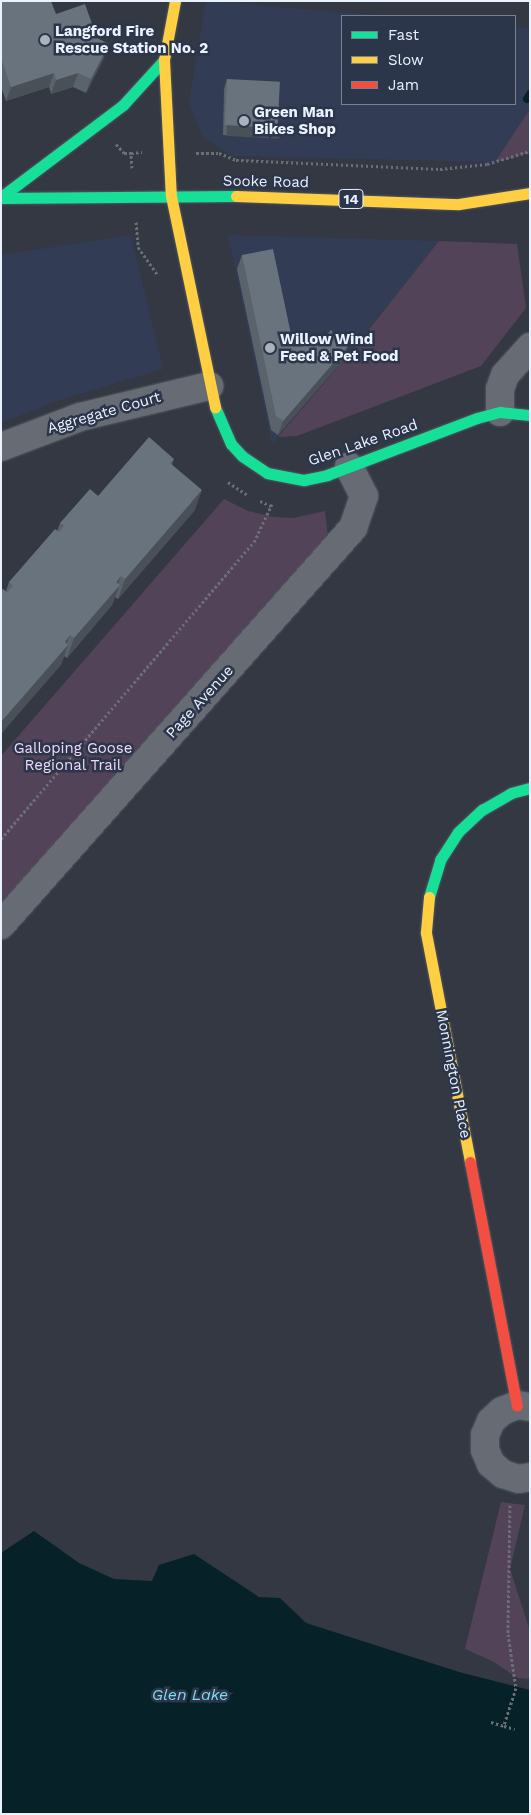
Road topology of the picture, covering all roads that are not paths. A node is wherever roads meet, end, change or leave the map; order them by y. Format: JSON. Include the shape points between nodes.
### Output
{"nodes":[{"id":1,"x":175,"y":1,"type":"edge"},
{"id":2,"x":164,"y":60,"type":"junction"},
{"id":3,"x":530,"y":193,"type":"edge"},
{"id":4,"x":171,"y":196,"type":"junction"},
{"id":5,"x":1,"y":198,"type":"edge"},
{"id":6,"x":530,"y":347,"type":"edge"},
{"id":7,"x":209,"y":386,"type":"junction"},
{"id":8,"x":500,"y":412,"type":"junction"},
{"id":9,"x":530,"y":415,"type":"edge"},
{"id":10,"x":1,"y":447,"type":"edge"},
{"id":11,"x":349,"y":467,"type":"junction"},
{"id":12,"x":530,"y":788,"type":"edge"},
{"id":13,"x":1,"y":925,"type":"edge"},
{"id":14,"x":523,"y":1406,"type":"edge"},
{"id":15,"x":524,"y":1478,"type":"edge"}],
"edges":[{"from":1,"to":2,"type":"street","name":"Glen Lake Road"},
{"from":2,"to":4,"type":"street","name":"Glen Lake Road"},
{"from":2,"to":5,"type":"street","via":[[123,105]]},
{"from":3,"to":4,"type":"street","name":"Sooke Road","number":"14","via":[[459,204]]},
{"from":4,"to":5,"type":"street","name":"Sooke Road","number":"14"},
{"from":4,"to":7,"type":"street","name":"Glen Lake Road"},
{"from":6,"to":8,"type":"street","via":[[506,375],[500,389]]},
{"from":7,"to":10,"type":"street","name":"Aggregate Court","via":[[80,417]]},
{"from":7,"to":11,"type":"street","name":"Glen Lake Road","via":[[222,431],[252,465],[283,478],[304,480]]},
{"from":8,"to":9,"type":"street","name":"Glen Lake Road"},
{"from":8,"to":11,"type":"street","name":"Glen Lake Road"},
{"from":11,"to":13,"type":"street","name":"Page Avenue","via":[[364,496],[353,528]]},
{"from":12,"to":14,"type":"street","name":"Monnington Place","via":[[511,793],[482,810],[458,832],[440,860],[430,891],[426,933]]},
{"from":14,"to":15,"type":"street","name":"Monnington Place","via":[[502,1411],[491,1421],[485,1435],[485,1450],[491,1464],[503,1474]]}]}
